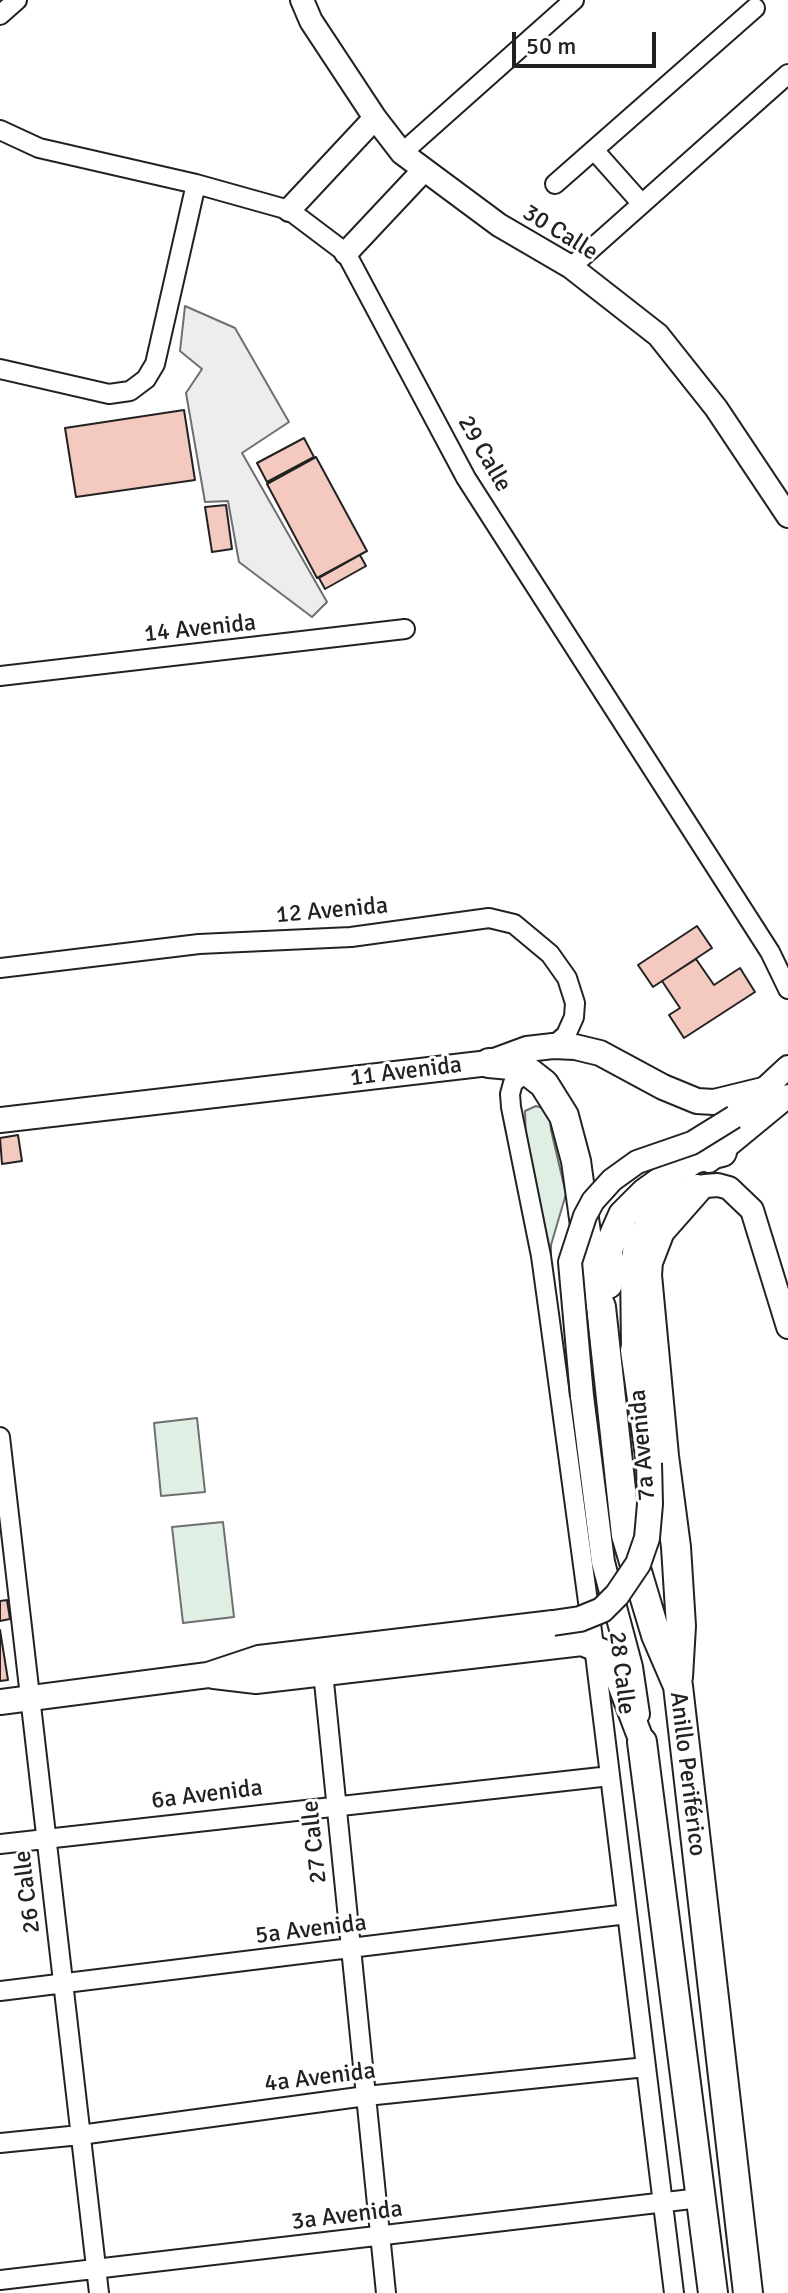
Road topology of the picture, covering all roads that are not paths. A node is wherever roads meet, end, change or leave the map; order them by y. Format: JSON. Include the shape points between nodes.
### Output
{"nodes":[{"id":1,"x":17,"y":0,"type":"edge"},
{"id":2,"x":302,"y":0,"type":"edge"},
{"id":3,"x":574,"y":0,"type":"edge"},
{"id":4,"x":755,"y":8,"type":"dead end"},
{"id":5,"x":0,"y":15,"type":"edge"},
{"id":6,"x":788,"y":74,"type":"edge"},
{"id":7,"x":375,"y":118,"type":"junction"},
{"id":8,"x":0,"y":130,"type":"edge"},
{"id":9,"x":594,"y":150,"type":"junction"},
{"id":10,"x":402,"y":153,"type":"junction"},
{"id":11,"x":423,"y":171,"type":"junction"},
{"id":12,"x":196,"y":184,"type":"junction"},
{"id":13,"x":555,"y":184,"type":"dead end"},
{"id":14,"x":642,"y":204,"type":"junction"},
{"id":15,"x":289,"y":210,"type":"junction"},
{"id":16,"x":346,"y":253,"type":"junction"},
{"id":17,"x":571,"y":267,"type":"junction"},
{"id":18,"x":0,"y":369,"type":"edge"},
{"id":19,"x":788,"y":516,"type":"edge"},
{"id":20,"x":405,"y":629,"type":"dead end"},
{"id":21,"x":0,"y":676,"type":"edge"},
{"id":22,"x":0,"y":968,"type":"edge"},
{"id":23,"x":788,"y":989,"type":"edge"},
{"id":24,"x":553,"y":1046,"type":"junction"},
{"id":25,"x":489,"y":1063,"type":"junction"},
{"id":26,"x":788,"y":1067,"type":"edge"},
{"id":27,"x":528,"y":1070,"type":"junction"},
{"id":28,"x":763,"y":1090,"type":"junction"},
{"id":29,"x":788,"y":1096,"type":"edge"},
{"id":30,"x":0,"y":1120,"type":"edge"},
{"id":31,"x":722,"y":1152,"type":"junction"},
{"id":32,"x":697,"y":1189,"type":"junction"},
{"id":33,"x":601,"y":1307,"type":"junction"},
{"id":34,"x":788,"y":1327,"type":"edge"},
{"id":35,"x":633,"y":1350,"type":"junction"},
{"id":36,"x":0,"y":1437,"type":"edge"},
{"id":37,"x":8,"y":1554,"type":"edge"},
{"id":38,"x":594,"y":1646,"type":"junction"},
{"id":39,"x":323,"y":1672,"type":"junction"},
{"id":40,"x":208,"y":1675,"type":"junction"},
{"id":41,"x":678,"y":1686,"type":"junction"},
{"id":42,"x":30,"y":1699,"type":"junction"},
{"id":43,"x":0,"y":1702,"type":"edge"},
{"id":44,"x":642,"y":1742,"type":"junction"},
{"id":45,"x":610,"y":1776,"type":"junction"},
{"id":46,"x":335,"y":1805,"type":"junction"},
{"id":47,"x":46,"y":1838,"type":"junction"},
{"id":48,"x":0,"y":1844,"type":"edge"},
{"id":49,"x":627,"y":1914,"type":"junction"},
{"id":50,"x":350,"y":1950,"type":"junction"},
{"id":51,"x":63,"y":1984,"type":"junction"},
{"id":52,"x":0,"y":1991,"type":"edge"},
{"id":53,"x":646,"y":2067,"type":"junction"},
{"id":54,"x":366,"y":2096,"type":"junction"},
{"id":55,"x":80,"y":2135,"type":"junction"},
{"id":56,"x":0,"y":2143,"type":"edge"},
{"id":57,"x":700,"y":2198,"type":"junction"},
{"id":58,"x":663,"y":2203,"type":"junction"},
{"id":59,"x":380,"y":2236,"type":"junction"},
{"id":60,"x":96,"y":2269,"type":"junction"},
{"id":61,"x":0,"y":2280,"type":"edge"},
{"id":62,"x":99,"y":2293,"type":"edge"},
{"id":63,"x":386,"y":2293,"type":"edge"},
{"id":64,"x":674,"y":2293,"type":"edge"},
{"id":65,"x":713,"y":2293,"type":"edge"},
{"id":66,"x":748,"y":2293,"type":"edge"}],
"edges":[{"from":1,"to":5,"type":"street"},
{"from":2,"to":7,"type":"street","name":"30 Calle"},
{"from":3,"to":10,"type":"street"},
{"from":4,"to":9,"type":"street"},
{"from":6,"to":14,"type":"street"},
{"from":7,"to":10,"type":"street","name":"30 Calle"},
{"from":7,"to":15,"type":"street"},
{"from":8,"to":12,"type":"street","name":"29 Calle","via":[[39,148]]},
{"from":9,"to":13,"type":"street"},
{"from":9,"to":14,"type":"street"},
{"from":10,"to":11,"type":"street","name":"30 Calle"},
{"from":11,"to":16,"type":"street"},
{"from":11,"to":17,"type":"street","name":"30 Calle"},
{"from":12,"to":15,"type":"street","name":"29 Calle"},
{"from":12,"to":18,"type":"street","via":[[155,364],[146,379],[130,391],[109,394]]},
{"from":14,"to":17,"type":"street"},
{"from":15,"to":16,"type":"street","name":"29 Calle"},
{"from":16,"to":23,"type":"street","name":"29 Calle","via":[[466,478],[770,952]]},
{"from":17,"to":19,"type":"street","name":"30 Calle","via":[[658,335],[716,408]]},
{"from":20,"to":21,"type":"street","name":"14 Avenida"},
{"from":22,"to":24,"type":"street","name":"12 Avenida","via":[[199,944],[351,937],[489,918],[514,924],[550,954],[567,978],[574,1017],[566,1035]]},
{"from":24,"to":25,"type":"main road","name":"11 Avenida"},
{"from":24,"to":28,"type":"main road","name":"11 Avenida","via":[[600,1053],[697,1101]]},
{"from":25,"to":27,"type":"main road"},
{"from":25,"to":30,"type":"main road","name":"11 Avenida"},
{"from":26,"to":28,"type":"street","name":"11 Avenida"},
{"from":27,"to":33,"type":"main road","name":"Anillo Periférico","via":[[550,1092],[566,1125]]},
{"from":27,"to":38,"type":"street","name":"28 Calle","via":[[513,1083],[511,1107],[541,1256]]},
{"from":28,"to":44,"type":"street","name":"Anillo Periférico","bridge":true,"via":[[734,1117],[692,1143],[637,1162],[612,1180],[585,1216],[570,1262],[603,1562],[631,1667]]},
{"from":29,"to":31,"type":"street"},
{"from":31,"to":33,"type":"main road","via":[[694,1159],[623,1215],[608,1249],[608,1294]]},
{"from":31,"to":35,"type":"street","name":"7a Avenida","via":[[657,1199],[628,1233],[619,1277]]},
{"from":32,"to":34,"type":"street","via":[[729,1188],[752,1210]]},
{"from":32,"to":35,"type":"street","via":[[658,1212],[636,1241]]},
{"from":32,"to":41,"type":"main road","via":[[660,1231],[647,1275],[676,1547]]},
{"from":33,"to":41,"type":"main road","name":"Anillo Periférico","via":[[626,1535],[656,1635]]},
{"from":35,"to":40,"type":"main road","name":"7a Avenida","bridge":true,"via":[[649,1463],[647,1538],[638,1564],[602,1610],[553,1623],[259,1658]]},
{"from":36,"to":37,"type":"street","name":"26 Calle"},
{"from":37,"to":42,"type":"street","name":"26 Calle"},
{"from":38,"to":39,"type":"main road","name":"7a Avenida","via":[[569,1643]]},
{"from":38,"to":44,"type":"main road","via":[[612,1663]]},
{"from":38,"to":45,"type":"street","name":"28 Calle"},
{"from":39,"to":40,"type":"main road","name":"7a Avenida","via":[[256,1681]]},
{"from":39,"to":46,"type":"street","name":"27 Calle"},
{"from":40,"to":42,"type":"main road","name":"7a Avenida"},
{"from":41,"to":66,"type":"main road","name":"Anillo Periférico"},
{"from":42,"to":43,"type":"main road","name":"7a Avenida"},
{"from":42,"to":47,"type":"street","name":"26 Calle"},
{"from":44,"to":57,"type":"main road","name":"Anillo Periférico"},
{"from":45,"to":46,"type":"street","name":"6a Avenida"},
{"from":45,"to":49,"type":"street","name":"28 Calle"},
{"from":46,"to":47,"type":"street","name":"6a Avenida"},
{"from":46,"to":50,"type":"street","name":"27 Calle"},
{"from":47,"to":48,"type":"street","name":"6a Avenida"},
{"from":47,"to":51,"type":"street","name":"26 Calle"},
{"from":49,"to":50,"type":"street","name":"5a Avenida"},
{"from":49,"to":53,"type":"street","name":"28 Calle"},
{"from":50,"to":51,"type":"street","name":"5a Avenida"},
{"from":50,"to":54,"type":"street","name":"27 Calle"},
{"from":51,"to":52,"type":"street","name":"5a Avenida"},
{"from":51,"to":55,"type":"street","name":"26 Calle"},
{"from":53,"to":54,"type":"street","name":"4a Avenida"},
{"from":53,"to":58,"type":"street","name":"28 Calle"},
{"from":54,"to":55,"type":"street","name":"4a Avenida"},
{"from":54,"to":59,"type":"street","name":"27 Calle"},
{"from":55,"to":56,"type":"street","name":"4a Avenida"},
{"from":55,"to":60,"type":"street","name":"26 Calle"},
{"from":57,"to":58,"type":"street","name":"3a Avenida"},
{"from":57,"to":65,"type":"main road","name":"Anillo Periférico"},
{"from":58,"to":59,"type":"street","name":"3a Avenida"},
{"from":58,"to":64,"type":"street","name":"28 Calle"},
{"from":59,"to":60,"type":"street","name":"3a Avenida"},
{"from":59,"to":63,"type":"street","name":"27 Calle"},
{"from":60,"to":61,"type":"street","name":"3a Avenida"},
{"from":60,"to":62,"type":"street","name":"26 Calle"}]}
